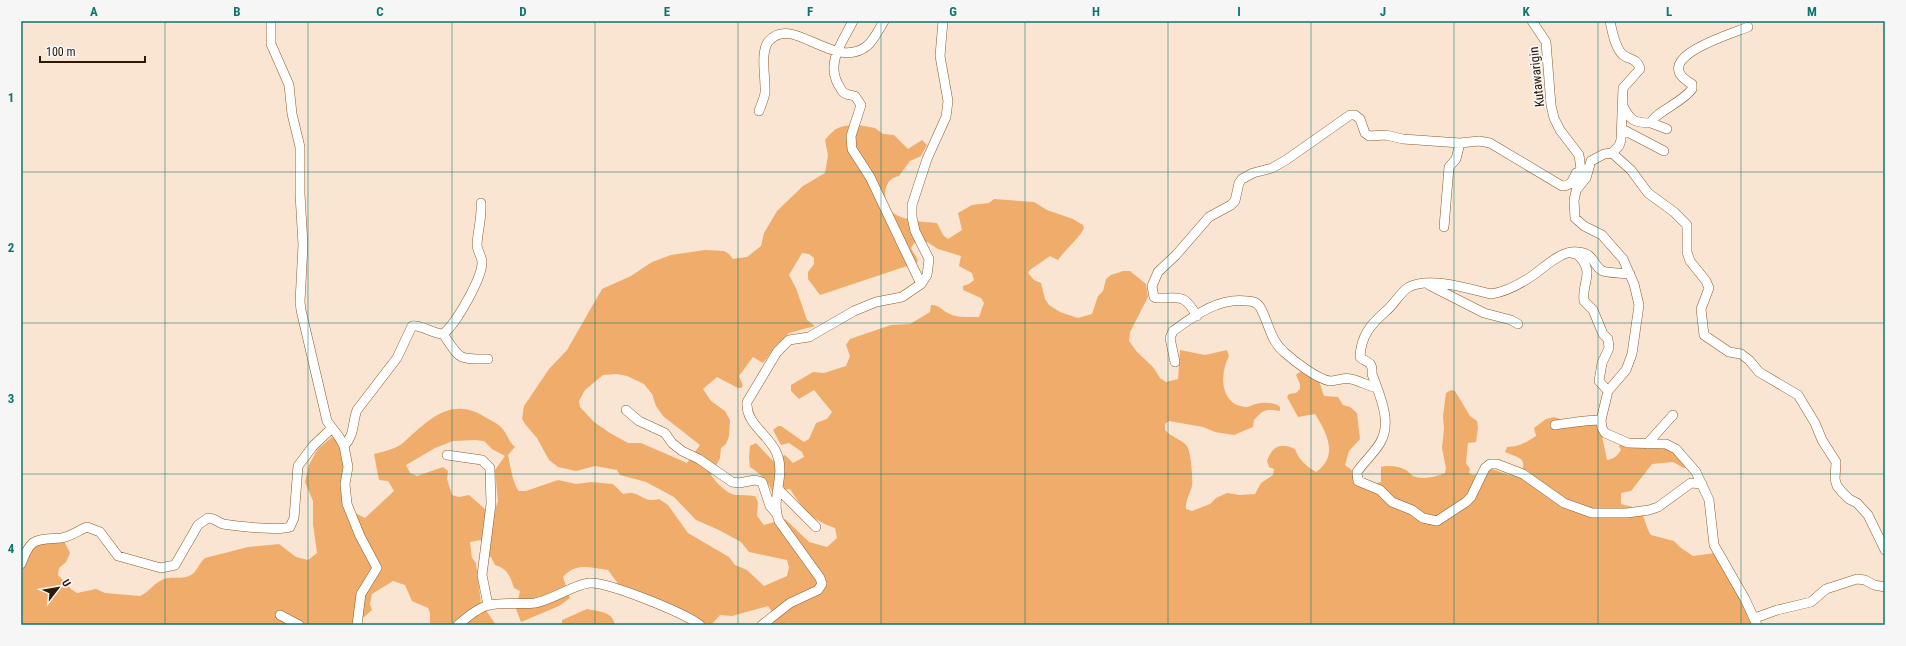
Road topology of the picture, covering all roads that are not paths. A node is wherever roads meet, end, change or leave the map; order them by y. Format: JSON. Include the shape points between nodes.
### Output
{"nodes":[{"id":1,"x":271,"y":21,"type":"edge"},
{"id":2,"x":853,"y":21,"type":"edge"},
{"id":3,"x":884,"y":21,"type":"edge"},
{"id":4,"x":943,"y":21,"type":"edge"},
{"id":5,"x":1532,"y":21,"type":"edge"},
{"id":6,"x":1610,"y":21,"type":"edge"},
{"id":7,"x":1748,"y":27,"type":"dead end"},
{"id":8,"x":837,"y":53,"type":"junction"},
{"id":9,"x":1622,"y":104,"type":"junction"},
{"id":10,"x":759,"y":111,"type":"dead end"},
{"id":11,"x":1651,"y":123,"type":"junction"},
{"id":12,"x":1622,"y":129,"type":"junction"},
{"id":13,"x":1667,"y":129,"type":"dead end"},
{"id":14,"x":1460,"y":143,"type":"junction"},
{"id":15,"x":1664,"y":150,"type":"dead end"},
{"id":16,"x":1612,"y":153,"type":"junction"},
{"id":17,"x":1580,"y":162,"type":"junction"},
{"id":18,"x":1575,"y":192,"type":"junction"},
{"id":19,"x":482,"y":203,"type":"dead end"},
{"id":20,"x":1444,"y":227,"type":"dead end"},
{"id":21,"x":1569,"y":253,"type":"junction"},
{"id":22,"x":1630,"y":274,"type":"junction"},
{"id":23,"x":1425,"y":283,"type":"junction"},
{"id":24,"x":921,"y":284,"type":"junction"},
{"id":25,"x":1197,"y":316,"type":"junction"},
{"id":26,"x":1518,"y":324,"type":"dead end"},
{"id":27,"x":443,"y":334,"type":"junction"},
{"id":28,"x":488,"y":359,"type":"dead end"},
{"id":29,"x":1175,"y":362,"type":"dead end"},
{"id":30,"x":1377,"y":388,"type":"junction"},
{"id":31,"x":1608,"y":391,"type":"junction"},
{"id":32,"x":626,"y":410,"type":"dead end"},
{"id":33,"x":1673,"y":415,"type":"dead end"},
{"id":34,"x":1601,"y":420,"type":"junction"},
{"id":35,"x":1555,"y":425,"type":"dead end"},
{"id":36,"x":332,"y":428,"type":"junction"},
{"id":37,"x":1646,"y":444,"type":"junction"},
{"id":38,"x":344,"y":446,"type":"junction"},
{"id":39,"x":447,"y":455,"type":"dead end"},
{"id":40,"x":1702,"y":484,"type":"junction"},
{"id":41,"x":778,"y":489,"type":"junction"},
{"id":42,"x":776,"y":513,"type":"junction"},
{"id":43,"x":816,"y":527,"type":"dead end"},
{"id":44,"x":1885,"y":550,"type":"edge"},
{"id":45,"x":21,"y":564,"type":"edge"},
{"id":46,"x":1885,"y":587,"type":"edge"},
{"id":47,"x":488,"y":605,"type":"junction"},
{"id":48,"x":280,"y":615,"type":"dead end"},
{"id":49,"x":1756,"y":621,"type":"edge"},
{"id":50,"x":299,"y":625,"type":"edge"},
{"id":51,"x":357,"y":625,"type":"edge"},
{"id":52,"x":458,"y":625,"type":"edge"},
{"id":53,"x":700,"y":625,"type":"edge"},
{"id":54,"x":762,"y":625,"type":"edge"}],
"edges":[{"from":1,"to":36,"type":"street","via":[[271,44],[288,86],[300,146],[303,245],[300,302],[321,399],[327,421]]},
{"from":2,"to":8,"type":"street"},
{"from":3,"to":8,"type":"street","via":[[866,46],[852,52]]},
{"from":4,"to":24,"type":"street","via":[[940,56],[948,102],[946,116],[927,159],[912,205],[915,231],[929,266]]},
{"from":5,"to":17,"type":"street","name":"Kutawarigin","via":[[1546,42],[1554,118],[1580,155]]},
{"from":6,"to":9,"type":"street","via":[[1621,52],[1634,59],[1640,69],[1624,88]]},
{"from":7,"to":11,"type":"street","via":[[1696,47],[1682,60],[1679,73],[1681,78],[1692,84],[1692,89],[1679,102],[1658,114]]},
{"from":8,"to":10,"type":"street","via":[[795,34],[786,33],[772,38],[764,52],[764,93]]},
{"from":8,"to":24,"type":"street","via":[[834,76],[843,93],[855,96],[861,105],[851,136],[852,149],[870,177]]},
{"from":9,"to":11,"type":"street","via":[[1631,119]]},
{"from":9,"to":12,"type":"street"},
{"from":11,"to":13,"type":"street"},
{"from":12,"to":15,"type":"street"},
{"from":12,"to":16,"type":"street","via":[[1621,144]]},
{"from":14,"to":17,"type":"street","via":[[1490,143],[1562,186],[1571,183]]},
{"from":14,"to":20,"type":"street","via":[[1456,158],[1449,167]]},
{"from":14,"to":25,"type":"street","via":[[1403,139],[1386,135],[1369,136],[1365,133],[1360,119],[1350,115],[1288,159],[1242,179],[1231,206],[1209,217],[1158,272],[1152,286],[1156,298],[1181,298],[1190,304]]},
{"from":16,"to":18,"type":"street","via":[[1591,161],[1586,178]]},
{"from":16,"to":44,"type":"street","via":[[1631,170],[1648,193],[1687,225],[1687,252],[1690,261],[1710,288],[1700,309],[1704,336],[1729,352],[1741,354],[1759,372],[1798,395],[1836,462],[1837,486],[1868,515]]},
{"from":17,"to":18,"type":"street","via":[[1581,170]]},
{"from":18,"to":22,"type":"street","via":[[1574,210],[1578,222],[1602,234],[1623,259]]},
{"from":19,"to":27,"type":"street","via":[[477,246],[482,261],[480,270],[462,312]]},
{"from":21,"to":22,"type":"street","via":[[1587,254],[1601,271]]},
{"from":21,"to":23,"type":"street","via":[[1498,293],[1491,294],[1440,283]]},
{"from":21,"to":31,"type":"street","via":[[1578,255],[1586,269],[1588,275],[1584,302],[1593,310],[1608,339],[1609,348],[1602,363],[1599,381]]},
{"from":22,"to":31,"type":"street","via":[[1639,305],[1632,354],[1626,370]]},
{"from":23,"to":26,"type":"street","via":[[1484,313]]},
{"from":23,"to":30,"type":"street","via":[[1409,287],[1395,304],[1372,323],[1363,337],[1360,357],[1372,366]]},
{"from":24,"to":41,"type":"street","via":[[902,297],[876,302],[854,311],[809,337],[789,340],[777,352],[747,406],[753,423],[778,455]]},
{"from":25,"to":29,"type":"street","via":[[1171,333]]},
{"from":25,"to":30,"type":"street","via":[[1225,301],[1253,302],[1260,308],[1272,338],[1283,352],[1325,380],[1349,378]]},
{"from":27,"to":28,"type":"street","via":[[459,356]]},
{"from":27,"to":38,"type":"street","via":[[417,325],[412,326],[397,358],[357,410],[353,433]]},
{"from":30,"to":40,"type":"street","via":[[1385,420],[1384,434],[1381,442],[1357,472],[1358,481],[1380,490],[1392,502],[1424,518],[1437,521],[1466,502],[1485,468],[1490,464],[1523,474],[1564,503],[1592,513],[1650,510],[1691,483]]},
{"from":31,"to":34,"type":"street"},
{"from":32,"to":42,"type":"street","via":[[639,421],[665,433],[682,451],[732,482],[762,482],[770,506]]},
{"from":33,"to":37,"type":"street"},
{"from":34,"to":35,"type":"street","via":[[1578,420]]},
{"from":34,"to":37,"type":"street","via":[[1605,433],[1628,443]]},
{"from":36,"to":38,"type":"street"},
{"from":36,"to":45,"type":"street","via":[[313,446],[298,466],[294,518],[290,527],[249,528],[224,524],[208,518],[198,525],[175,566],[164,568],[118,556],[100,532],[88,527],[61,538],[46,538],[33,542]]},
{"from":37,"to":40,"type":"street","via":[[1666,444],[1676,449],[1696,472]]},
{"from":38,"to":51,"type":"street","via":[[348,467],[345,484],[347,504],[377,568],[361,594]]},
{"from":39,"to":47,"type":"street","via":[[482,460],[490,468],[491,504],[482,575]]},
{"from":40,"to":49,"type":"street","via":[[1709,500],[1714,545]]},
{"from":41,"to":42,"type":"street","via":[[775,498]]},
{"from":41,"to":43,"type":"street"},
{"from":42,"to":54,"type":"street","via":[[822,584],[818,590],[790,603]]},
{"from":46,"to":49,"type":"street","via":[[1857,579],[1826,589],[1812,602],[1777,610]]},
{"from":47,"to":52,"type":"street"},
{"from":47,"to":53,"type":"street","via":[[528,604],[549,600],[596,582],[658,604]]},
{"from":48,"to":50,"type":"street"}]}
